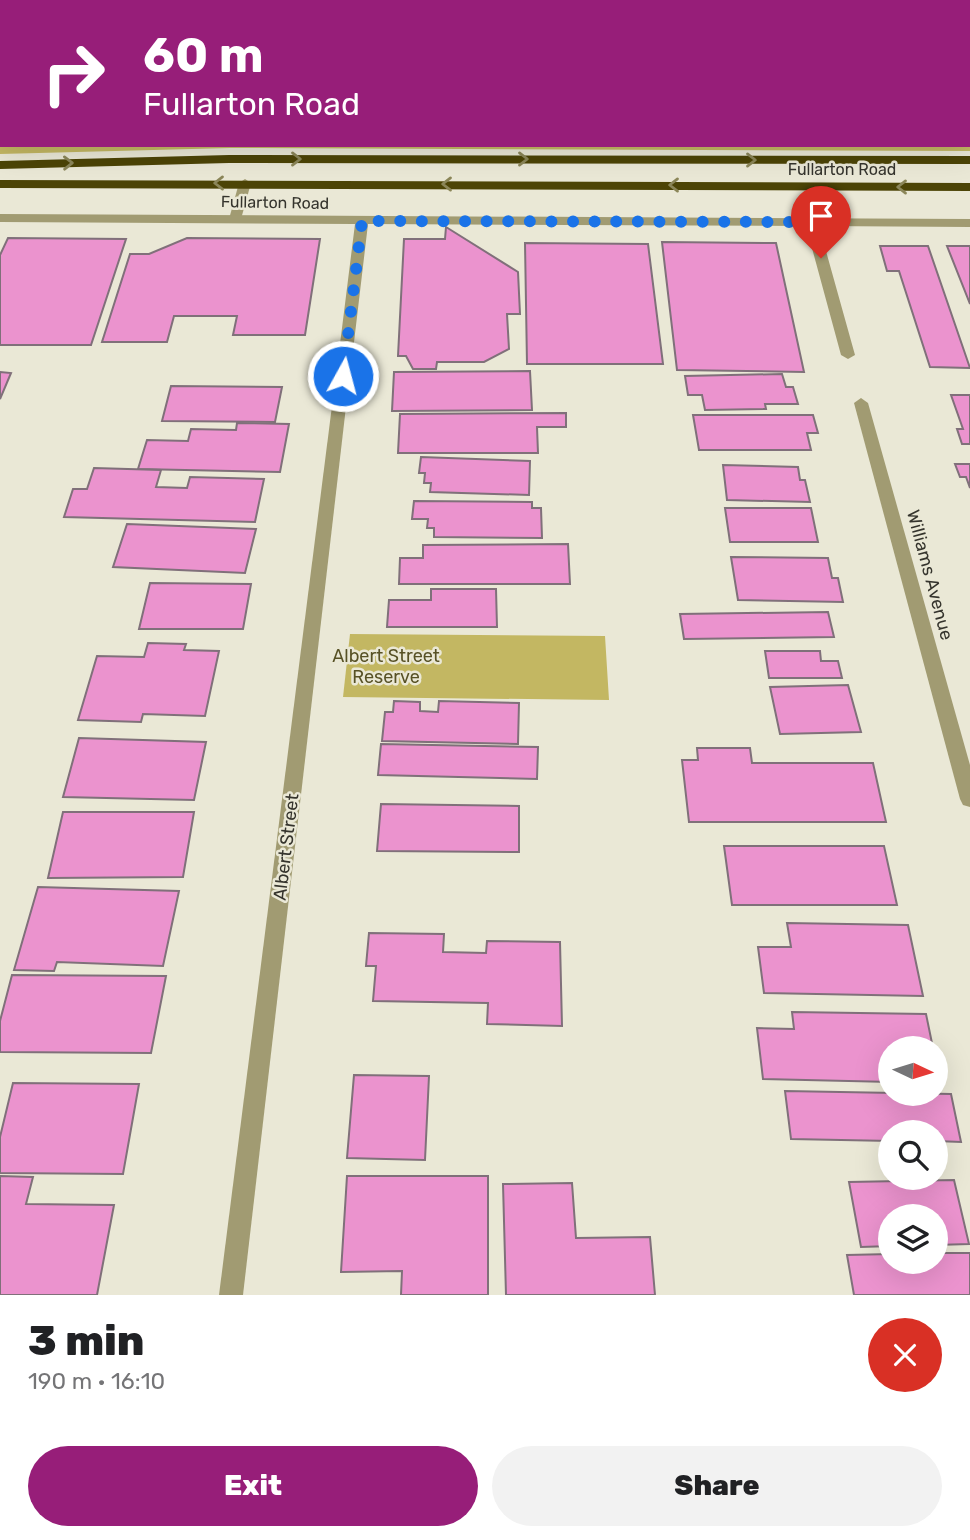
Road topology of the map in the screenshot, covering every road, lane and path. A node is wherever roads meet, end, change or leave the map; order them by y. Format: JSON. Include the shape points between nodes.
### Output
{"nodes":[{"id":1,"x":970,"y":160,"type":"edge"},
{"id":2,"x":0,"y":164,"type":"edge"},
{"id":3,"x":245,"y":183,"type":"junction"},
{"id":4,"x":0,"y":184,"type":"edge"},
{"id":5,"x":970,"y":187,"type":"edge"},
{"id":6,"x":0,"y":218,"type":"edge"},
{"id":7,"x":235,"y":219,"type":"junction"},
{"id":8,"x":362,"y":221,"type":"junction"},
{"id":9,"x":811,"y":222,"type":"junction"},
{"id":10,"x":970,"y":223,"type":"edge"},
{"id":11,"x":848,"y":355,"type":"dead end"},
{"id":12,"x":343,"y":376,"type":"dead end"},
{"id":13,"x":340,"y":398,"type":"dead end"},
{"id":14,"x":861,"y":403,"type":"dead end"},
{"id":15,"x":970,"y":799,"type":"edge"},
{"id":16,"x":232,"y":1295,"type":"edge"}],
"edges":[{"from":2,"to":1,"type":"highway","name":"Fullarton Road","one_way":true,"via":[[229,159]]},
{"from":3,"to":4,"type":"highway","name":"Fullarton Road","one_way":true},
{"from":5,"to":3,"type":"highway","name":"Fullarton Road","one_way":true},
{"from":3,"to":7,"type":"street"},
{"from":6,"to":7,"type":"street","name":"Fullarton Road"},
{"from":7,"to":8,"type":"street","name":"Fullarton Road"},
{"from":8,"to":9,"type":"street","name":"Fullarton Road"},
{"from":8,"to":12,"type":"street"},
{"from":9,"to":10,"type":"street","name":"Fullarton Road"},
{"from":9,"to":11,"type":"street"},
{"from":13,"to":16,"type":"street","name":"Albert Street"},
{"from":14,"to":15,"type":"street","name":"Williams Avenue"}]}
